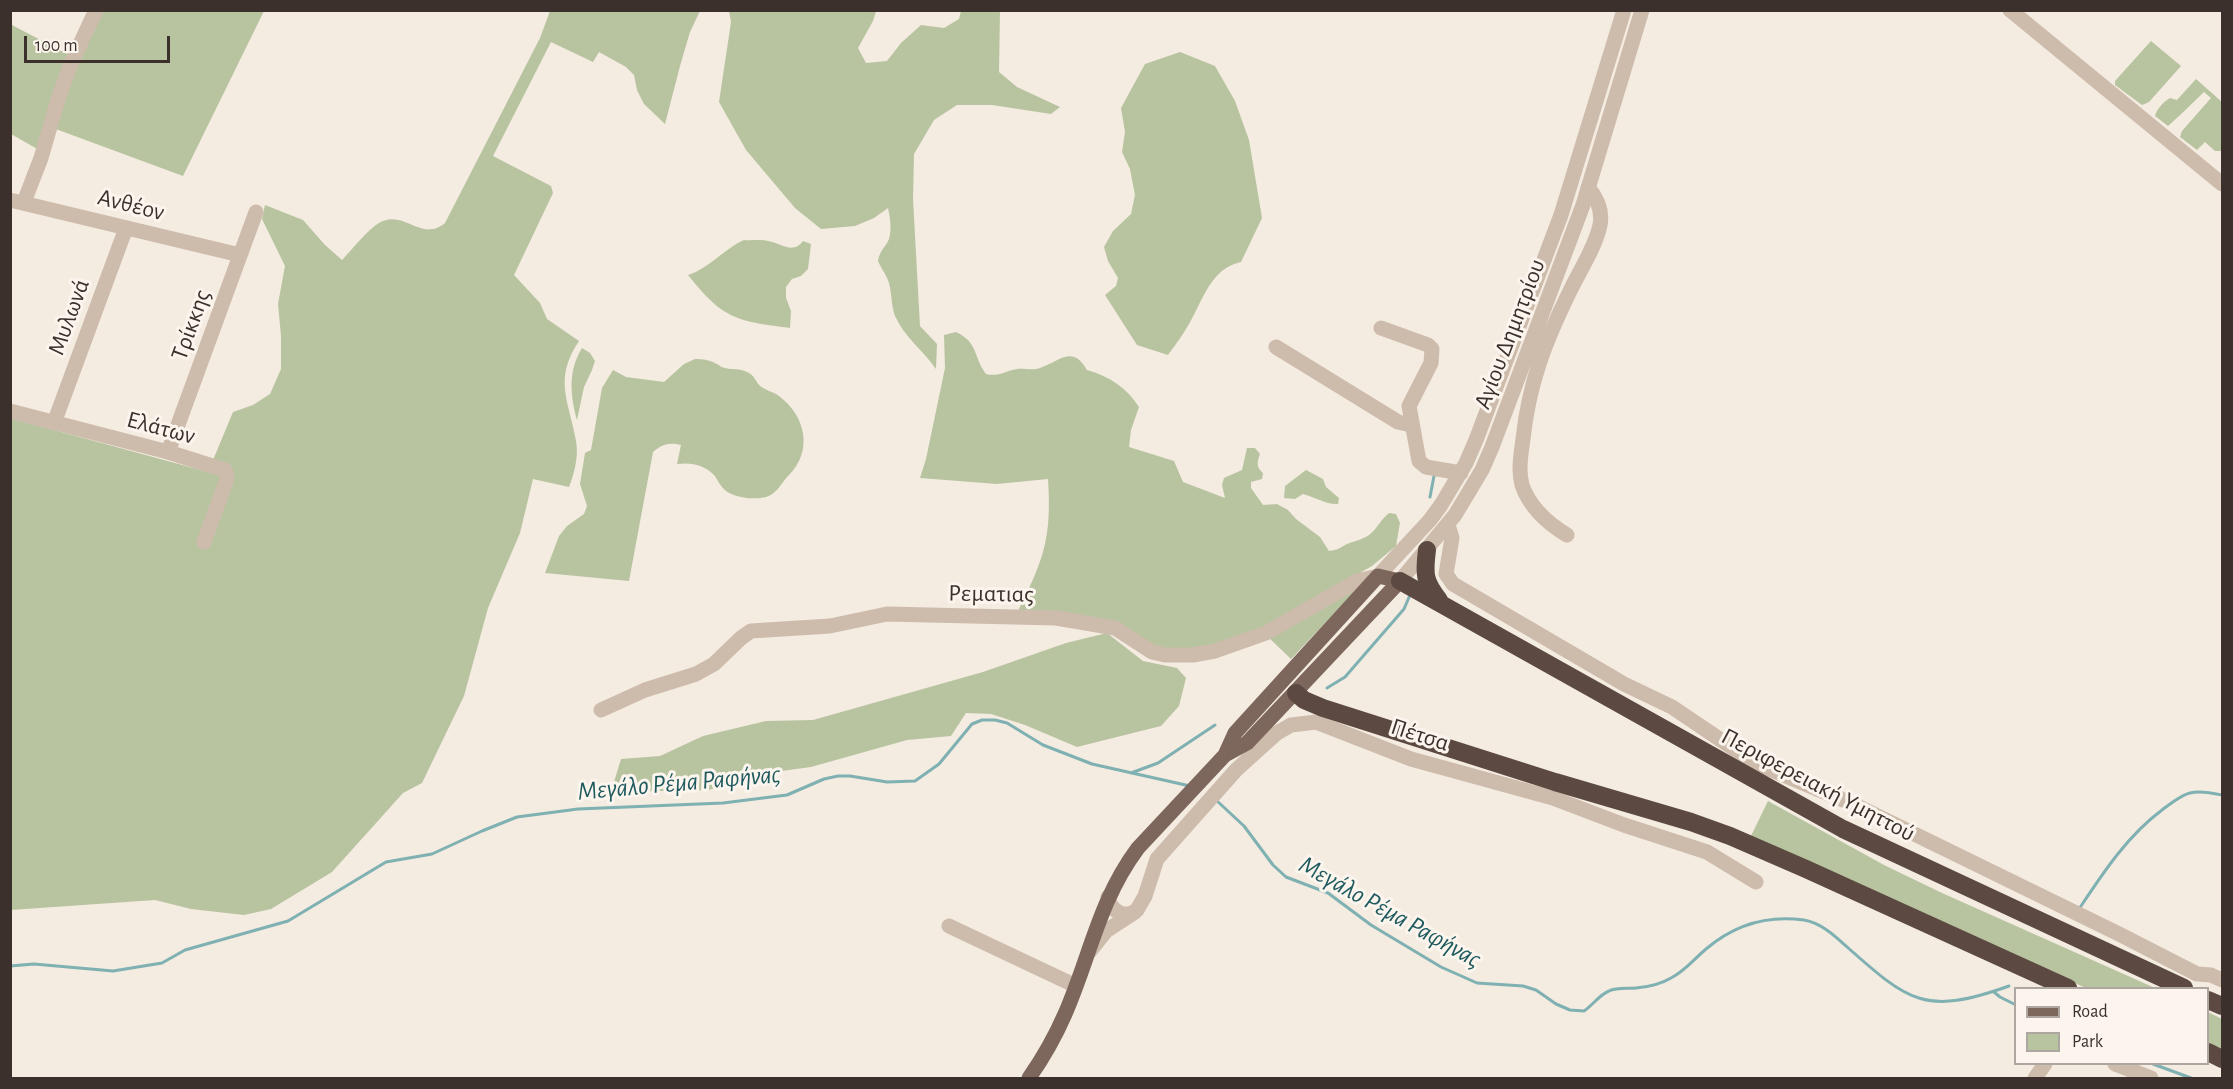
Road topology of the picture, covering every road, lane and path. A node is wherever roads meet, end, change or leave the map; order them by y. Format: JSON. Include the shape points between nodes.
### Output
{"nodes":[{"id":1,"x":96,"y":10,"type":"edge"},
{"id":2,"x":1624,"y":10,"type":"edge"},
{"id":3,"x":1642,"y":10,"type":"edge"},
{"id":4,"x":2010,"y":10,"type":"edge"},
{"id":5,"x":2223,"y":184,"type":"edge"},
{"id":6,"x":1588,"y":187,"type":"junction"},
{"id":7,"x":17,"y":201,"type":"edge"},
{"id":8,"x":256,"y":212,"type":"dead end"},
{"id":9,"x":126,"y":228,"type":"junction"},
{"id":10,"x":240,"y":255,"type":"junction"},
{"id":11,"x":1381,"y":328,"type":"dead end"},
{"id":12,"x":1276,"y":348,"type":"dead end"},
{"id":13,"x":10,"y":411,"type":"edge"},
{"id":14,"x":54,"y":423,"type":"junction"},
{"id":15,"x":1411,"y":425,"type":"junction"},
{"id":16,"x":168,"y":453,"type":"junction"},
{"id":17,"x":1461,"y":473,"type":"junction"},
{"id":18,"x":1448,"y":525,"type":"junction"},
{"id":19,"x":1567,"y":535,"type":"dead end"},
{"id":20,"x":204,"y":542,"type":"dead end"},
{"id":21,"x":1427,"y":550,"type":"junction"},
{"id":22,"x":1378,"y":576,"type":"junction"},
{"id":23,"x":1400,"y":581,"type":"junction"},
{"id":24,"x":1440,"y":602,"type":"junction"},
{"id":25,"x":1282,"y":680,"type":"junction"},
{"id":26,"x":1296,"y":693,"type":"junction"},
{"id":27,"x":601,"y":710,"type":"dead end"},
{"id":28,"x":1225,"y":755,"type":"junction"},
{"id":29,"x":1756,"y":882,"type":"dead end"},
{"id":30,"x":1108,"y":897,"type":"junction"},
{"id":31,"x":1139,"y":907,"type":"junction"},
{"id":32,"x":948,"y":926,"type":"dead end"},
{"id":33,"x":1086,"y":955,"type":"junction"},
{"id":34,"x":2198,"y":974,"type":"junction"},
{"id":35,"x":2223,"y":980,"type":"edge"},
{"id":36,"x":1076,"y":986,"type":"junction"},
{"id":37,"x":2066,"y":987,"type":"edge"},
{"id":38,"x":2179,"y":987,"type":"edge"},
{"id":39,"x":2182,"y":987,"type":"edge"},
{"id":40,"x":2209,"y":999,"type":"edge"},
{"id":41,"x":2223,"y":1006,"type":"edge"},
{"id":42,"x":2209,"y":1052,"type":"edge"},
{"id":43,"x":2223,"y":1059,"type":"edge"},
{"id":44,"x":2044,"y":1065,"type":"edge"},
{"id":45,"x":2118,"y":1065,"type":"edge"},
{"id":46,"x":1029,"y":1078,"type":"edge"},
{"id":47,"x":2036,"y":1078,"type":"edge"},
{"id":48,"x":2151,"y":1078,"type":"edge"}],
"edges":[{"from":1,"to":7,"type":"street","via":[[62,86],[41,158]]},
{"from":2,"to":17,"type":"street","name":"Αγίου Δημητρίου","via":[[1564,207]]},
{"from":3,"to":6,"type":"street","name":"Αγίου Δημητρίου"},
{"from":4,"to":5,"type":"street"},
{"from":6,"to":18,"type":"street","name":"Αγίου Δημητρίου","via":[[1492,447]]},
{"from":6,"to":19,"type":"street","via":[[1599,203],[1600,226],[1536,372],[1521,457],[1522,483],[1530,501],[1542,517]]},
{"from":7,"to":9,"type":"street","name":"Ανθέον"},
{"from":8,"to":10,"type":"street","name":"Τρίκκης"},
{"from":9,"to":10,"type":"street","name":"Ανθέον"},
{"from":9,"to":14,"type":"street","name":"Μυλωνά"},
{"from":10,"to":16,"type":"street","name":"Τρίκκης"},
{"from":11,"to":15,"type":"street","via":[[1428,345],[1433,352],[1410,401]]},
{"from":12,"to":15,"type":"street","via":[[1398,422]]},
{"from":13,"to":14,"type":"street","name":"Ελάτων"},
{"from":14,"to":16,"type":"street","name":"Ελάτων"},
{"from":15,"to":17,"type":"street","via":[[1421,464]]},
{"from":16,"to":20,"type":"street","name":"Ελάτων","via":[[225,470],[227,476]]},
{"from":17,"to":22,"type":"street","name":"Αγίου Δημητρίου","via":[[1430,520]]},
{"from":18,"to":21,"type":"street","name":"Αγίου Δημητρίου"},
{"from":18,"to":34,"type":"street","via":[[1452,538],[1446,574],[1453,584],[1624,684],[1672,707],[1755,763],[1853,804]]},
{"from":21,"to":23,"type":"street","name":"Αγίου Δημητρίου"},
{"from":21,"to":24,"type":"highway","via":[[1426,583]]},
{"from":22,"to":23,"type":"main road"},
{"from":22,"to":25,"type":"main road"},
{"from":22,"to":27,"type":"street","name":"Ρεματιας","via":[[1357,581],[1247,641],[1193,655],[1158,654],[1115,628],[1056,618],[887,614],[830,626],[751,631],[714,664],[696,674]]},
{"from":23,"to":24,"type":"highway","name":"Περιφερειακή Υμηττού"},
{"from":23,"to":26,"type":"main road","name":"Αγίου Δημητρίου"},
{"from":24,"to":38,"type":"highway","name":"Περιφερειακή Υμηττού","via":[[1843,829]]},
{"from":25,"to":26,"type":"main road"},
{"from":25,"to":28,"type":"main road","via":[[1234,733]]},
{"from":26,"to":28,"type":"main road","via":[[1247,743]]},
{"from":26,"to":37,"type":"highway","via":[[1323,708],[1730,836]]},
{"from":28,"to":30,"type":"main road","via":[[1126,864]]},
{"from":29,"to":31,"type":"street","name":"Πέτσα","via":[[1707,852],[1552,798],[1411,759],[1316,722],[1291,725],[1277,733],[1236,770],[1157,859]]},
{"from":30,"to":31,"type":"street"},
{"from":30,"to":33,"type":"main road"},
{"from":31,"to":33,"type":"street","via":[[1106,931]]},
{"from":32,"to":36,"type":"street"},
{"from":33,"to":36,"type":"main road"},
{"from":34,"to":35,"type":"street"},
{"from":34,"to":39,"type":"street"},
{"from":36,"to":46,"type":"main road","via":[[1054,1037]]},
{"from":40,"to":41,"type":"highway"},
{"from":42,"to":43,"type":"highway"},
{"from":44,"to":47,"type":"street"},
{"from":45,"to":48,"type":"street"}]}
